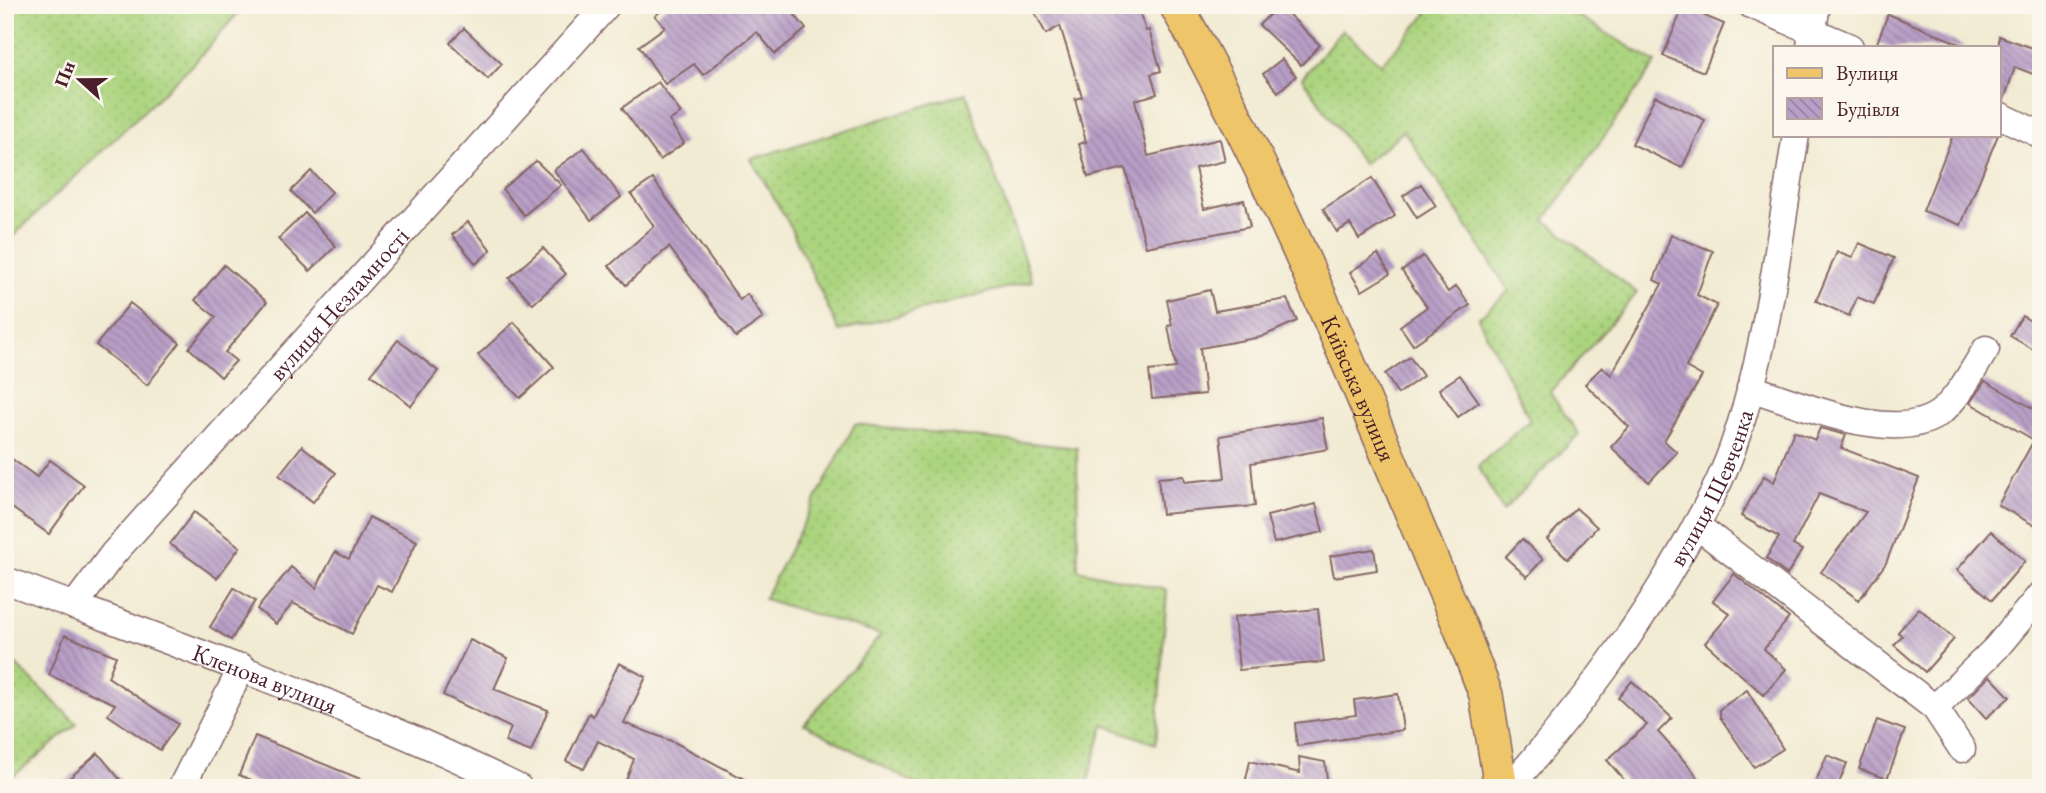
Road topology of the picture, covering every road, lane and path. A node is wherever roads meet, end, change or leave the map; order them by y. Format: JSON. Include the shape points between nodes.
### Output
{"nodes":[{"id":1,"x":607,"y":5,"type":"edge"},
{"id":2,"x":1176,"y":5,"type":"edge"},
{"id":3,"x":1751,"y":5,"type":"edge"},
{"id":4,"x":1813,"y":28,"type":"edge"},
{"id":5,"x":1848,"y":46,"type":"edge"},
{"id":6,"x":2000,"y":116,"type":"edge"},
{"id":7,"x":2041,"y":135,"type":"edge"},
{"id":8,"x":1796,"y":136,"type":"edge"},
{"id":9,"x":1986,"y":349,"type":"dead end"},
{"id":10,"x":1750,"y":388,"type":"junction"},
{"id":11,"x":1696,"y":525,"type":"junction"},
{"id":12,"x":5,"y":580,"type":"edge"},
{"id":13,"x":2041,"y":594,"type":"edge"},
{"id":14,"x":74,"y":606,"type":"junction"},
{"id":15,"x":242,"y":667,"type":"junction"},
{"id":16,"x":1935,"y":708,"type":"junction"},
{"id":17,"x":1962,"y":749,"type":"dead end"},
{"id":18,"x":181,"y":788,"type":"edge"},
{"id":19,"x":519,"y":788,"type":"edge"},
{"id":20,"x":1502,"y":788,"type":"edge"},
{"id":21,"x":1509,"y":788,"type":"edge"}],
"edges":[{"from":1,"to":14,"type":"street","name":"вулиця Незламності","via":[[122,544]]},
{"from":2,"to":20,"type":"main road","name":"Київська вулиця","via":[[1228,97],[1277,201],[1461,629],[1486,695]]},
{"from":3,"to":4,"type":"street"},
{"from":4,"to":5,"type":"street"},
{"from":6,"to":7,"type":"street"},
{"from":8,"to":10,"type":"street","name":"вулиця Шевченка"},
{"from":9,"to":10,"type":"street","via":[[1940,412],[1905,427],[1879,426]]},
{"from":10,"to":11,"type":"street","name":"вулиця Шевченка","via":[[1732,449]]},
{"from":11,"to":16,"type":"street"},
{"from":11,"to":21,"type":"street","name":"вулиця Шевченка","via":[[1604,674]]},
{"from":12,"to":14,"type":"street","name":"Кленова вулиця"},
{"from":13,"to":16,"type":"street","via":[[1996,648]]},
{"from":14,"to":15,"type":"street","name":"Кленова вулиця"},
{"from":15,"to":18,"type":"street"},
{"from":15,"to":19,"type":"street","name":"Кленова вулиця","via":[[443,750]]},
{"from":16,"to":17,"type":"street"}]}
